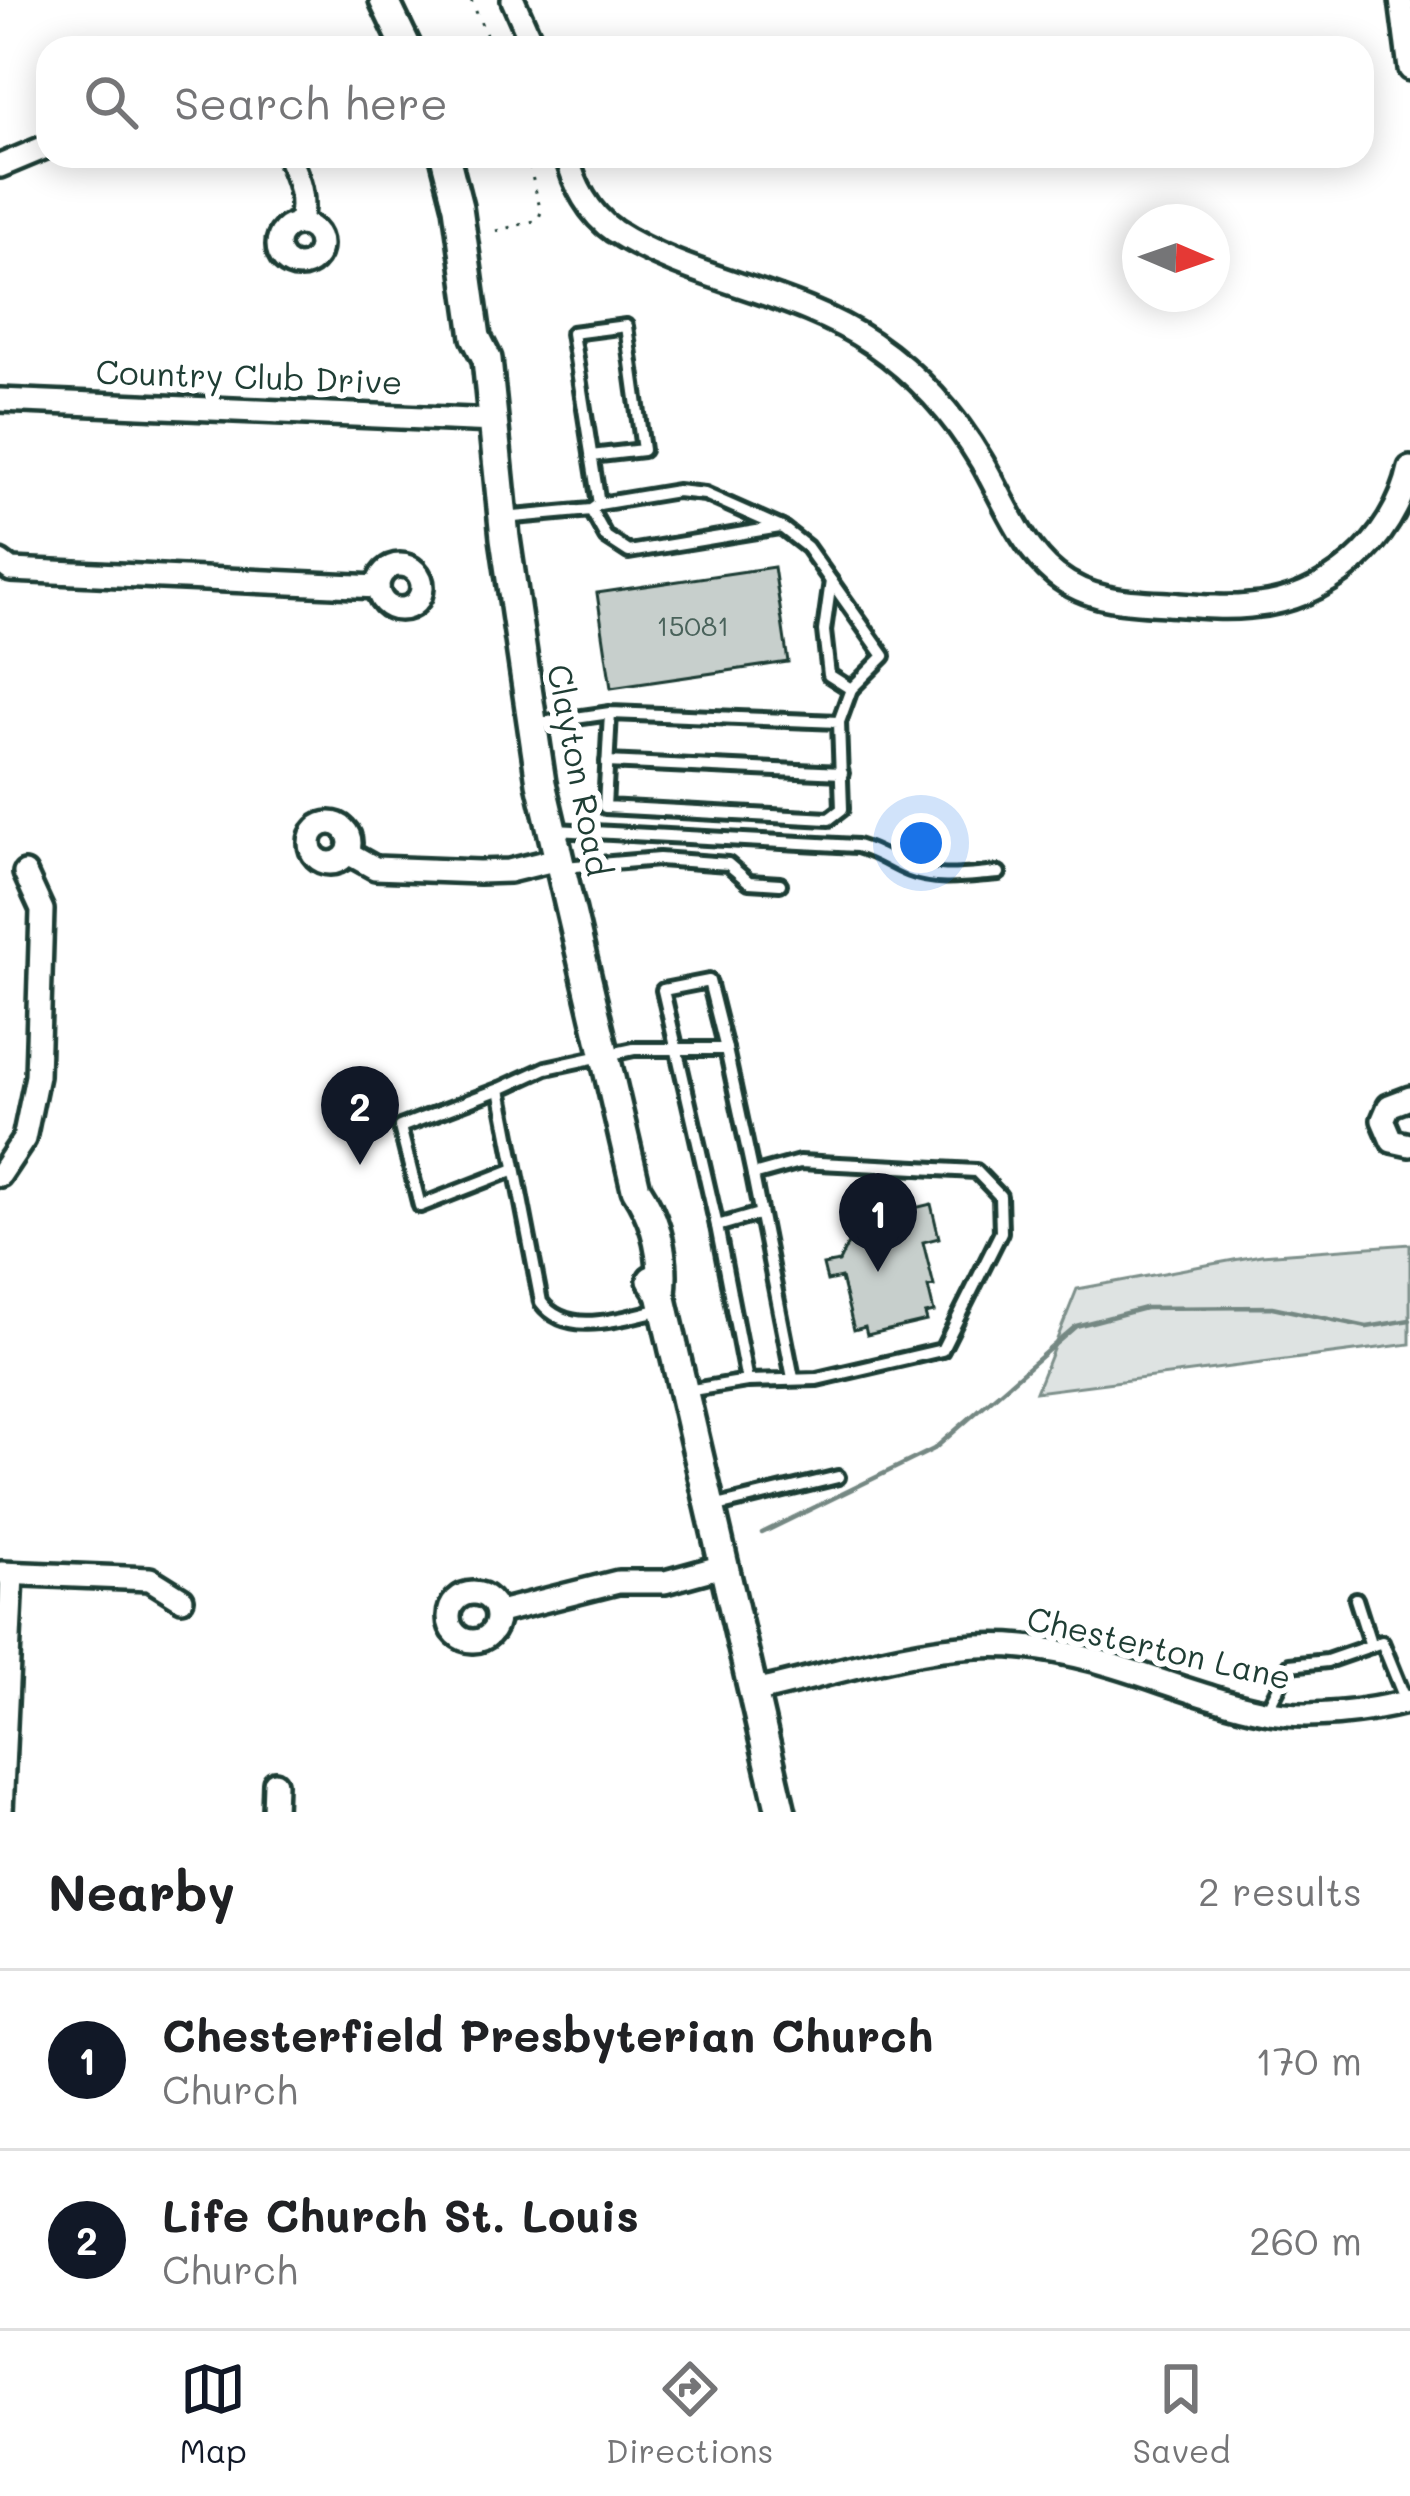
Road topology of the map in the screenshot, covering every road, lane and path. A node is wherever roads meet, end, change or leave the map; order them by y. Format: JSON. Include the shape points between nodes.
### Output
{"nodes":[{"id":1,"x":384,"y":0,"type":"edge"},
{"id":2,"x":405,"y":0,"type":"edge"},
{"id":3,"x":471,"y":0,"type":"edge"},
{"id":4,"x":513,"y":0,"type":"edge"},
{"id":5,"x":1401,"y":0,"type":"edge"},
{"id":6,"x":401,"y":36,"type":"edge"},
{"id":7,"x":422,"y":36,"type":"edge"},
{"id":8,"x":487,"y":36,"type":"edge"},
{"id":9,"x":529,"y":36,"type":"edge"},
{"id":10,"x":1410,"y":69,"type":"edge"},
{"id":11,"x":36,"y":151,"type":"edge"},
{"id":12,"x":0,"y":166,"type":"edge"},
{"id":13,"x":293,"y":168,"type":"edge"},
{"id":14,"x":448,"y":168,"type":"edge"},
{"id":15,"x":467,"y":168,"type":"edge"},
{"id":16,"x":530,"y":168,"type":"edge"},
{"id":17,"x":572,"y":168,"type":"edge"},
{"id":18,"x":299,"y":223,"type":"dead end"},
{"id":19,"x":496,"y":231,"type":"dead end"},
{"id":20,"x":488,"y":358,"type":"junction"},
{"id":21,"x":0,"y":400,"type":"edge"},
{"id":22,"x":494,"y":421,"type":"junction"},
{"id":23,"x":591,"y":456,"type":"junction"},
{"id":24,"x":1410,"y":467,"type":"edge"},
{"id":25,"x":595,"y":507,"type":"junction"},
{"id":26,"x":503,"y":518,"type":"junction"},
{"id":27,"x":780,"y":527,"type":"junction"},
{"id":28,"x":0,"y":562,"type":"edge"},
{"id":29,"x":831,"y":581,"type":"junction"},
{"id":30,"x":378,"y":587,"type":"dead end"},
{"id":31,"x":851,"y":689,"type":"junction"},
{"id":32,"x":610,"y":713,"type":"junction"},
{"id":33,"x":839,"y":722,"type":"junction"},
{"id":34,"x":531,"y":725,"type":"junction"},
{"id":35,"x":607,"y":762,"type":"junction"},
{"id":36,"x":842,"y":772,"type":"junction"},
{"id":37,"x":552,"y":830,"type":"junction"},
{"id":38,"x":348,"y":853,"type":"dead end"},
{"id":39,"x":559,"y":863,"type":"junction"},
{"id":40,"x":25,"y":872,"type":"dead end"},
{"id":41,"x":999,"y":874,"type":"dead end"},
{"id":42,"x":780,"y":884,"type":"dead end"},
{"id":43,"x":675,"y":1049,"type":"junction"},
{"id":44,"x":726,"y":1049,"type":"junction"},
{"id":45,"x":605,"y":1056,"type":"junction"},
{"id":46,"x":500,"y":1089,"type":"junction"},
{"id":47,"x":1410,"y":1099,"type":"edge"},
{"id":48,"x":1410,"y":1144,"type":"edge"},
{"id":49,"x":515,"y":1169,"type":"junction"},
{"id":50,"x":0,"y":1175,"type":"edge"},
{"id":51,"x":753,"y":1175,"type":"junction"},
{"id":52,"x":759,"y":1214,"type":"junction"},
{"id":53,"x":717,"y":1226,"type":"junction"},
{"id":54,"x":662,"y":1302,"type":"junction"},
{"id":55,"x":793,"y":1378,"type":"junction"},
{"id":56,"x":746,"y":1382,"type":"junction"},
{"id":57,"x":683,"y":1392,"type":"junction"},
{"id":58,"x":838,"y":1477,"type":"dead end"},
{"id":59,"x":710,"y":1507,"type":"junction"},
{"id":60,"x":723,"y":1566,"type":"junction"},
{"id":61,"x":6,"y":1573,"type":"edge"},
{"id":62,"x":182,"y":1599,"type":"dead end"},
{"id":63,"x":1356,"y":1599,"type":"dead end"},
{"id":64,"x":499,"y":1612,"type":"dead end"},
{"id":65,"x":1371,"y":1646,"type":"junction"},
{"id":66,"x":752,"y":1692,"type":"junction"},
{"id":67,"x":1408,"y":1701,"type":"edge"},
{"id":68,"x":1266,"y":1712,"type":"junction"},
{"id":69,"x":275,"y":1784,"type":"dead end"},
{"id":70,"x":1,"y":1812,"type":"edge"},
{"id":71,"x":274,"y":1812,"type":"edge"},
{"id":72,"x":781,"y":1812,"type":"edge"}],
"edges":[{"from":1,"to":6,"type":"main road"},
{"from":2,"to":7,"type":"main road"},
{"from":3,"to":8,"type":"path"},
{"from":4,"to":9,"type":"street"},
{"from":5,"to":10,"type":"street"},
{"from":11,"to":12,"type":"street"},
{"from":13,"to":18,"type":"street","via":[[304,210]]},
{"from":14,"to":20,"type":"main road","name":"Clayton Road","via":[[476,337]]},
{"from":15,"to":20,"type":"main road","name":"Clayton Road","via":[[494,335]]},
{"from":16,"to":19,"type":"path","via":[[538,220]]},
{"from":17,"to":24,"type":"street","via":[[586,202],[615,231],[809,311],[908,370],[956,424],[1032,549],[1077,589],[1111,601],[1200,606],[1292,598],[1373,544]]},
{"from":20,"to":22,"type":"main road","name":"Clayton Road"},
{"from":21,"to":22,"type":"street","name":"Country Club Drive"},
{"from":22,"to":26,"type":"main road","name":"Clayton Road"},
{"from":23,"to":23,"type":"lane","via":[[572,333],[626,326],[644,450]]},
{"from":23,"to":25,"type":"lane"},
{"from":25,"to":26,"type":"lane"},
{"from":25,"to":27,"type":"lane","via":[[677,491],[705,494]]},
{"from":25,"to":27,"type":"lane","via":[[606,537],[629,552]]},
{"from":26,"to":34,"type":"main road","name":"Clayton Road"},
{"from":27,"to":29,"type":"lane"},
{"from":28,"to":30,"type":"street","via":[[31,571]]},
{"from":29,"to":31,"type":"lane","via":[[829,675]]},
{"from":29,"to":31,"type":"lane","via":[[884,656]]},
{"from":31,"to":33,"type":"lane"},
{"from":32,"to":33,"type":"lane"},
{"from":32,"to":34,"type":"lane"},
{"from":32,"to":35,"type":"lane"},
{"from":33,"to":36,"type":"lane"},
{"from":34,"to":37,"type":"main road","name":"Clayton Road"},
{"from":35,"to":36,"type":"lane"},
{"from":35,"to":36,"type":"lane","via":[[604,807],[708,814],[830,819],[842,809]]},
{"from":37,"to":39,"type":"main road","name":"Clayton Road"},
{"from":37,"to":41,"type":"lane","via":[[857,846],[933,876]]},
{"from":38,"to":39,"type":"street","via":[[375,868],[479,872]]},
{"from":39,"to":42,"type":"lane","via":[[728,864],[749,882]]},
{"from":39,"to":45,"type":"main road","name":"Clayton Road"},
{"from":40,"to":50,"type":"street","via":[[42,910],[37,1076],[24,1139]]},
{"from":43,"to":44,"type":"lane"},
{"from":43,"to":44,"type":"lane","via":[[663,990],[709,981]]},
{"from":43,"to":45,"type":"lane"},
{"from":43,"to":53,"type":"lane"},
{"from":44,"to":51,"type":"lane"},
{"from":45,"to":46,"type":"lane","via":[[546,1068]]},
{"from":45,"to":54,"type":"main road","name":"Clayton Road","via":[[636,1189],[633,1214]]},
{"from":46,"to":49,"type":"lane"},
{"from":46,"to":49,"type":"lane","via":[[400,1127],[421,1206]]},
{"from":47,"to":48,"type":"street","via":[[1389,1106],[1383,1120],[1392,1141]]},
{"from":49,"to":54,"type":"lane","via":[[541,1303],[552,1317],[568,1324]]},
{"from":51,"to":52,"type":"lane"},
{"from":51,"to":55,"type":"lane","via":[[800,1162],[976,1171],[1000,1196],[1001,1232],[942,1350]]},
{"from":52,"to":53,"type":"lane"},
{"from":52,"to":55,"type":"lane"},
{"from":53,"to":56,"type":"lane"},
{"from":54,"to":57,"type":"main road","name":"Clayton Road"},
{"from":55,"to":56,"type":"lane"},
{"from":56,"to":57,"type":"lane"},
{"from":57,"to":59,"type":"main road","name":"Clayton Road"},
{"from":58,"to":59,"type":"lane"},
{"from":59,"to":60,"type":"main road","name":"Clayton Road"},
{"from":60,"to":64,"type":"street"},
{"from":60,"to":66,"type":"main road","name":"Clayton Road"},
{"from":61,"to":62,"type":"street","via":[[150,1579]]},
{"from":61,"to":70,"type":"street"},
{"from":63,"to":65,"type":"lane"},
{"from":65,"to":67,"type":"lane","via":[[1382,1642]]},
{"from":65,"to":68,"type":"lane","via":[[1290,1665]]},
{"from":66,"to":68,"type":"street","name":"Chesterton Lane","via":[[949,1648],[1022,1646]]},
{"from":66,"to":72,"type":"main road","name":"Clayton Road"},
{"from":67,"to":68,"type":"street","name":"Chesterton Lane"},
{"from":69,"to":71,"type":"street"}]}
